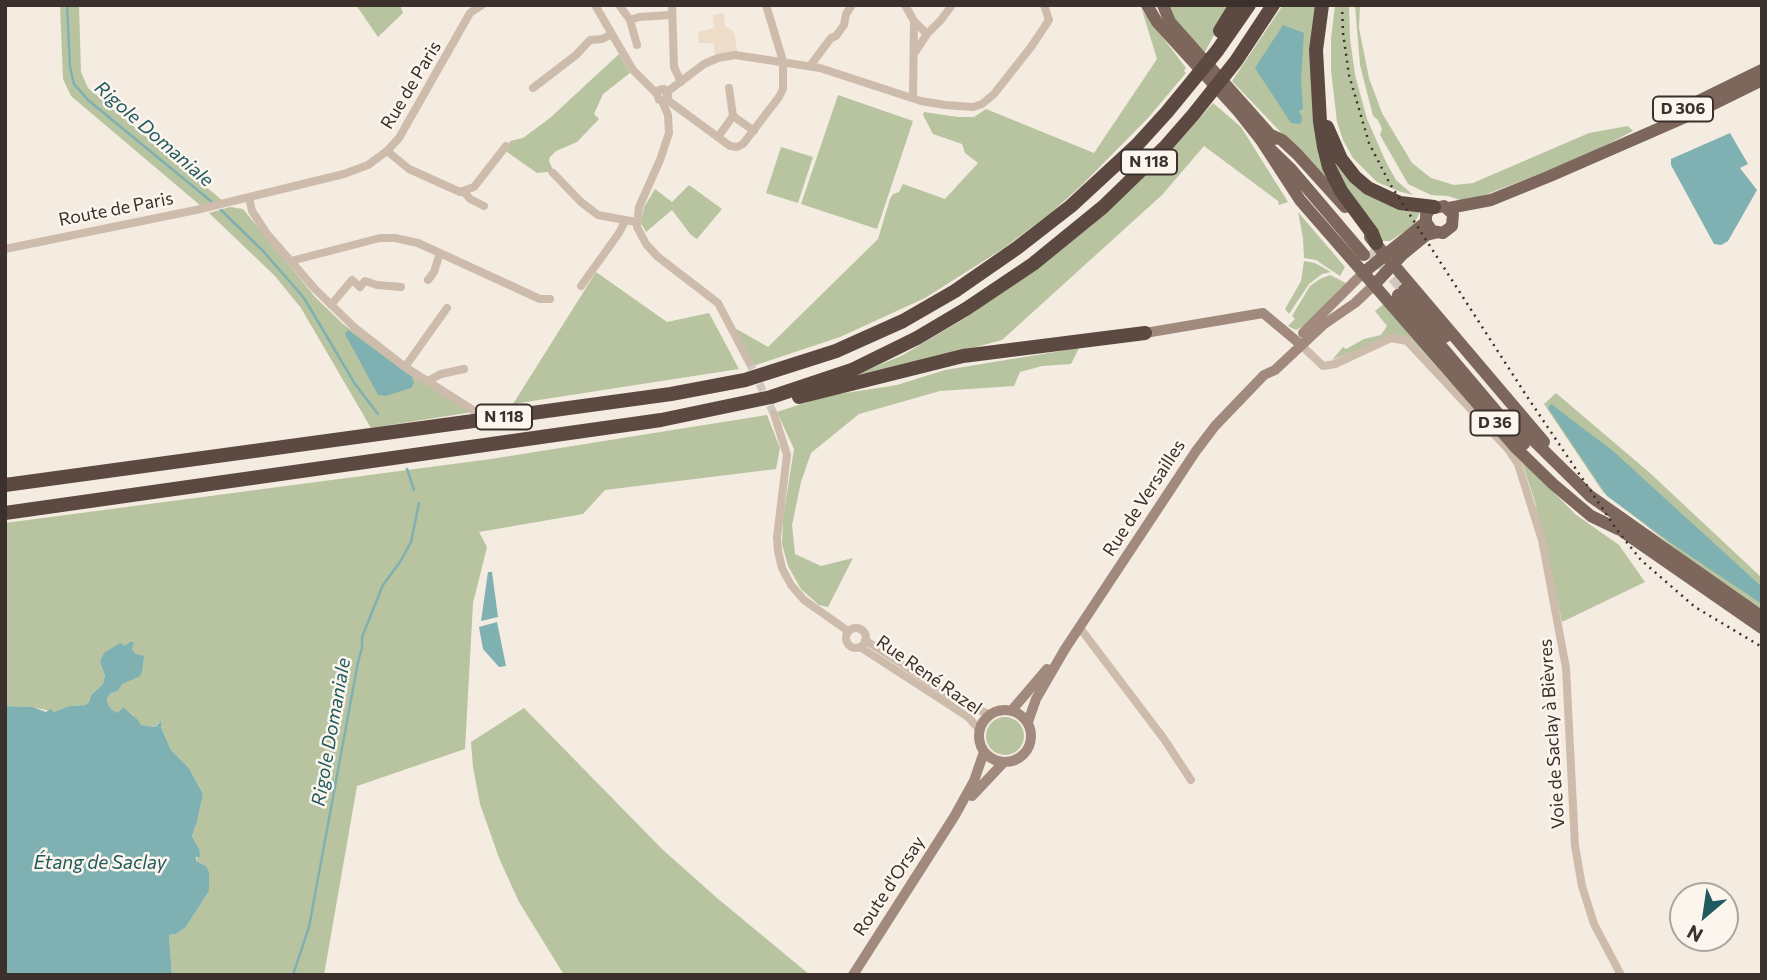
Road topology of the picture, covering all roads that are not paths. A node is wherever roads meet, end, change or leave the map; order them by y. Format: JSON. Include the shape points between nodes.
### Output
{"nodes":[{"id":1,"x":482,"y":5,"type":"edge"},
{"id":2,"x":595,"y":5,"type":"edge"},
{"id":3,"x":620,"y":5,"type":"edge"},
{"id":4,"x":672,"y":5,"type":"edge"},
{"id":5,"x":765,"y":5,"type":"edge"},
{"id":6,"x":852,"y":5,"type":"edge"},
{"id":7,"x":905,"y":5,"type":"edge"},
{"id":8,"x":952,"y":5,"type":"edge"},
{"id":9,"x":1044,"y":5,"type":"edge"},
{"id":10,"x":1147,"y":5,"type":"edge"},
{"id":11,"x":1153,"y":5,"type":"edge"},
{"id":12,"x":1163,"y":5,"type":"edge"},
{"id":13,"x":1236,"y":5,"type":"edge"},
{"id":14,"x":1250,"y":5,"type":"edge"},
{"id":15,"x":1273,"y":5,"type":"edge"},
{"id":16,"x":1322,"y":5,"type":"edge"},
{"id":17,"x":671,"y":15,"type":"junction"},
{"id":18,"x":630,"y":20,"type":"junction"},
{"id":19,"x":914,"y":20,"type":"junction"},
{"id":20,"x":612,"y":34,"type":"junction"},
{"id":21,"x":927,"y":34,"type":"junction"},
{"id":22,"x":1173,"y":38,"type":"junction"},
{"id":23,"x":1319,"y":38,"type":"junction"},
{"id":24,"x":637,"y":45,"type":"dead end"},
{"id":25,"x":1190,"y":51,"type":"junction"},
{"id":26,"x":916,"y":52,"type":"junction"},
{"id":27,"x":783,"y":61,"type":"junction"},
{"id":28,"x":810,"y":66,"type":"junction"},
{"id":29,"x":1762,"y":70,"type":"edge"},
{"id":30,"x":1194,"y":80,"type":"junction"},
{"id":31,"x":1762,"y":80,"type":"edge"},
{"id":32,"x":681,"y":82,"type":"junction"},
{"id":33,"x":533,"y":88,"type":"dead end"},
{"id":34,"x":729,"y":88,"type":"dead end"},
{"id":35,"x":663,"y":96,"type":"junction"},
{"id":36,"x":913,"y":98,"type":"junction"},
{"id":37,"x":733,"y":116,"type":"junction"},
{"id":38,"x":754,"y":131,"type":"junction"},
{"id":39,"x":718,"y":137,"type":"junction"},
{"id":40,"x":1266,"y":137,"type":"junction"},
{"id":41,"x":506,"y":146,"type":"dead end"},
{"id":42,"x":1605,"y":150,"type":"junction"},
{"id":43,"x":387,"y":151,"type":"junction"},
{"id":44,"x":553,"y":173,"type":"dead end"},
{"id":45,"x":464,"y":192,"type":"junction"},
{"id":46,"x":249,"y":197,"type":"junction"},
{"id":47,"x":233,"y":200,"type":"joint"},
{"id":48,"x":1492,"y":200,"type":"junction"},
{"id":49,"x":484,"y":206,"type":"dead end"},
{"id":50,"x":1441,"y":208,"type":"junction"},
{"id":51,"x":625,"y":221,"type":"junction"},
{"id":52,"x":636,"y":222,"type":"junction"},
{"id":53,"x":1426,"y":222,"type":"junction"},
{"id":54,"x":1453,"y":222,"type":"junction"},
{"id":55,"x":1436,"y":233,"type":"junction"},
{"id":56,"x":5,"y":248,"type":"edge"},
{"id":57,"x":440,"y":253,"type":"junction"},
{"id":58,"x":1378,"y":253,"type":"junction"},
{"id":59,"x":290,"y":261,"type":"junction"},
{"id":60,"x":1363,"y":273,"type":"junction"},
{"id":61,"x":428,"y":280,"type":"dead end"},
{"id":62,"x":1374,"y":285,"type":"junction"},
{"id":63,"x":581,"y":286,"type":"dead end"},
{"id":64,"x":401,"y":287,"type":"dead end"},
{"id":65,"x":550,"y":299,"type":"dead end"},
{"id":66,"x":331,"y":305,"type":"junction"},
{"id":67,"x":447,"y":308,"type":"dead end"},
{"id":68,"x":1147,"y":332,"type":"joint"},
{"id":69,"x":1298,"y":342,"type":"junction"},
{"id":70,"x":748,"y":362,"type":"tunnel mouth"},
{"id":71,"x":405,"y":367,"type":"junction"},
{"id":72,"x":464,"y":369,"type":"dead end"},
{"id":73,"x":428,"y":382,"type":"junction"},
{"id":74,"x":760,"y":399,"type":"junction"},
{"id":75,"x":476,"y":412,"type":"dead end"},
{"id":76,"x":774,"y":414,"type":"tunnel mouth"},
{"id":77,"x":5,"y":485,"type":"edge"},
{"id":78,"x":1590,"y":496,"type":"junction"},
{"id":79,"x":5,"y":513,"type":"edge"},
{"id":80,"x":1618,"y":529,"type":"junction"},
{"id":81,"x":1762,"y":617,"type":"edge"},
{"id":82,"x":1080,"y":628,"type":"junction"},
{"id":83,"x":1762,"y":628,"type":"edge"},
{"id":84,"x":848,"y":631,"type":"junction"},
{"id":85,"x":863,"y":643,"type":"junction"},
{"id":86,"x":1065,"y":649,"type":"junction"},
{"id":87,"x":1012,"y":710,"type":"junction"},
{"id":88,"x":990,"y":714,"type":"junction"},
{"id":89,"x":1028,"y":722,"type":"junction"},
{"id":90,"x":979,"y":729,"type":"junction"},
{"id":91,"x":984,"y":752,"type":"junction"},
{"id":92,"x":1004,"y":762,"type":"junction"},
{"id":93,"x":1191,"y":780,"type":"dead end"},
{"id":94,"x":954,"y":817,"type":"junction"},
{"id":95,"x":853,"y":975,"type":"edge"},
{"id":96,"x":1621,"y":975,"type":"edge"}],
"edges":[{"from":1,"to":43,"type":"street","name":"Rue de Paris","via":[[470,13]]},
{"from":2,"to":20,"type":"street"},
{"from":3,"to":18,"type":"street"},
{"from":4,"to":17,"type":"street"},
{"from":5,"to":27,"type":"street"},
{"from":6,"to":28,"type":"street","via":[[844,25]]},
{"from":7,"to":19,"type":"street"},
{"from":8,"to":21,"type":"street"},
{"from":9,"to":36,"type":"street","via":[[1049,20],[982,104],[964,107]]},
{"from":10,"to":22,"type":"main road"},
{"from":11,"to":22,"type":"main road","number":"D 36"},
{"from":12,"to":25,"type":"main road","number":"D 36"},
{"from":13,"to":30,"type":"highway","via":[[1192,76]]},
{"from":14,"to":30,"type":"highway","number":"N 118"},
{"from":15,"to":74,"type":"highway","number":"N 118","via":[[1226,74],[1165,147],[1042,257],[966,309],[892,351],[817,383]]},
{"from":16,"to":23,"type":"highway"},
{"from":17,"to":18,"type":"street"},
{"from":17,"to":32,"type":"street","via":[[674,67]]},
{"from":18,"to":24,"type":"street"},
{"from":19,"to":21,"type":"street"},
{"from":19,"to":26,"type":"street"},
{"from":20,"to":33,"type":"street","via":[[590,40]]},
{"from":20,"to":35,"type":"street","via":[[633,71]]},
{"from":21,"to":26,"type":"street"},
{"from":22,"to":25,"type":"main road","number":"D 36"},
{"from":23,"to":50,"type":"highway","via":[[1327,123],[1345,165],[1383,197]]},
{"from":23,"to":58,"type":"highway","via":[[1318,106],[1326,158],[1340,191],[1372,233]]},
{"from":25,"to":40,"type":"main road","number":"D 36"},
{"from":26,"to":36,"type":"street"},
{"from":27,"to":28,"type":"street"},
{"from":27,"to":32,"type":"street","via":[[735,55],[718,58]]},
{"from":27,"to":38,"type":"street","via":[[782,93]]},
{"from":28,"to":36,"type":"street"},
{"from":29,"to":42,"type":"main road","number":"D 306"},
{"from":30,"to":77,"type":"highway","number":"N 118","via":[[1102,179],[1017,248],[927,308],[809,361],[745,380],[622,402]]},
{"from":31,"to":42,"type":"main road","number":"D 306"},
{"from":32,"to":35,"type":"street"},
{"from":34,"to":37,"type":"street"},
{"from":35,"to":39,"type":"street"},
{"from":35,"to":52,"type":"street","via":[[669,133]]},
{"from":37,"to":38,"type":"street"},
{"from":37,"to":39,"type":"street"},
{"from":38,"to":39,"type":"street","via":[[737,147]]},
{"from":40,"to":58,"type":"main road","number":"D 36","via":[[1282,140],[1312,169]]},
{"from":40,"to":60,"type":"main road","number":"D 36","via":[[1300,200]]},
{"from":41,"to":45,"type":"street","via":[[477,184]]},
{"from":42,"to":48,"type":"main road","number":"D 306"},
{"from":43,"to":45,"type":"street","via":[[409,169]]},
{"from":43,"to":46,"type":"street","name":"Rue de Paris","via":[[344,174]]},
{"from":44,"to":51,"type":"street","via":[[594,213]]},
{"from":45,"to":49,"type":"street"},
{"from":46,"to":47,"type":"street","name":"Rue de Paris"},
{"from":46,"to":59,"type":"street","via":[[252,211]]},
{"from":47,"to":56,"type":"street","name":"Route de Paris"},
{"from":48,"to":50,"type":"main road","number":"D 306"},
{"from":48,"to":54,"type":"main road","number":"D 306"},
{"from":50,"to":53,"type":"main road","via":[[1426,215]]},
{"from":50,"to":54,"type":"main road","via":[[1453,216]]},
{"from":51,"to":52,"type":"street"},
{"from":51,"to":63,"type":"street"},
{"from":52,"to":70,"type":"street","via":[[658,257],[719,303]]},
{"from":53,"to":55,"type":"main road"},
{"from":53,"to":58,"type":"main road"},
{"from":54,"to":55,"type":"main road","via":[[1446,232]]},
{"from":55,"to":58,"type":"main road"},
{"from":57,"to":59,"type":"street","via":[[387,237]]},
{"from":57,"to":61,"type":"street"},
{"from":57,"to":65,"type":"street","via":[[540,299]]},
{"from":58,"to":60,"type":"main road"},
{"from":58,"to":62,"type":"main road"},
{"from":58,"to":78,"type":"main road","number":"D 36"},
{"from":59,"to":66,"type":"street"},
{"from":60,"to":62,"type":"main road","number":"D 36"},
{"from":60,"to":69,"type":"main road","name":"Rue de Versailles"},
{"from":62,"to":69,"type":"main road","name":"Rue de Versailles"},
{"from":62,"to":80,"type":"main road","number":"D 36","via":[[1534,466],[1591,516]]},
{"from":64,"to":66,"type":"street","via":[[365,281],[360,287],[352,280]]},
{"from":66,"to":71,"type":"street"},
{"from":67,"to":71,"type":"street"},
{"from":68,"to":69,"type":"main road","via":[[1263,313]]},
{"from":68,"to":74,"type":"highway","via":[[963,356],[776,402]]},
{"from":69,"to":82,"type":"main road","name":"Rue de Versailles","via":[[1270,365],[1200,445]]},
{"from":69,"to":96,"type":"street","name":"Voie de Saclay à Bièvres","via":[[1324,366],[1391,338],[1407,341],[1518,464],[1542,540],[1566,668],[1575,846],[1582,886],[1594,924]]},
{"from":71,"to":73,"type":"street"},
{"from":72,"to":73,"type":"street"},
{"from":73,"to":75,"type":"street"},
{"from":74,"to":79,"type":"highway","number":"N 118","via":[[660,421]]},
{"from":76,"to":84,"type":"street","name":"Rue René Razel","via":[[787,455],[777,537],[782,568],[804,600]]},
{"from":78,"to":80,"type":"main road","number":"D 36","via":[[1521,428],[1401,293],[1536,457]]},
{"from":78,"to":81,"type":"main road","number":"D 36"},
{"from":80,"to":83,"type":"main road","number":"D 36"},
{"from":82,"to":86,"type":"main road","name":"Rue de Versailles"},
{"from":82,"to":93,"type":"street"},
{"from":84,"to":85,"type":"street","name":"Rue René Razel","via":[[860,629],[865,634]]},
{"from":84,"to":85,"type":"street","name":"Rue René Razel","via":[[847,643],[852,647]]},
{"from":85,"to":88,"type":"street","name":"Rue René Razel","via":[[964,705]]},
{"from":85,"to":90,"type":"street","name":"Rue René Razel"},
{"from":86,"to":87,"type":"main road","name":"Rue de Versailles"},
{"from":86,"to":89,"type":"main road","name":"Rue de Versailles"},
{"from":87,"to":88,"type":"main road"},
{"from":87,"to":89,"type":"main road"},
{"from":88,"to":90,"type":"main road"},
{"from":89,"to":92,"type":"main road","via":[[1028,749],[1018,759]]},
{"from":90,"to":91,"type":"main road"},
{"from":91,"to":92,"type":"main road"},
{"from":91,"to":94,"type":"main road","name":"Route d'Orsay"},
{"from":92,"to":94,"type":"main road","name":"Route d'Orsay"},
{"from":94,"to":95,"type":"main road","name":"Route d'Orsay"}]}
